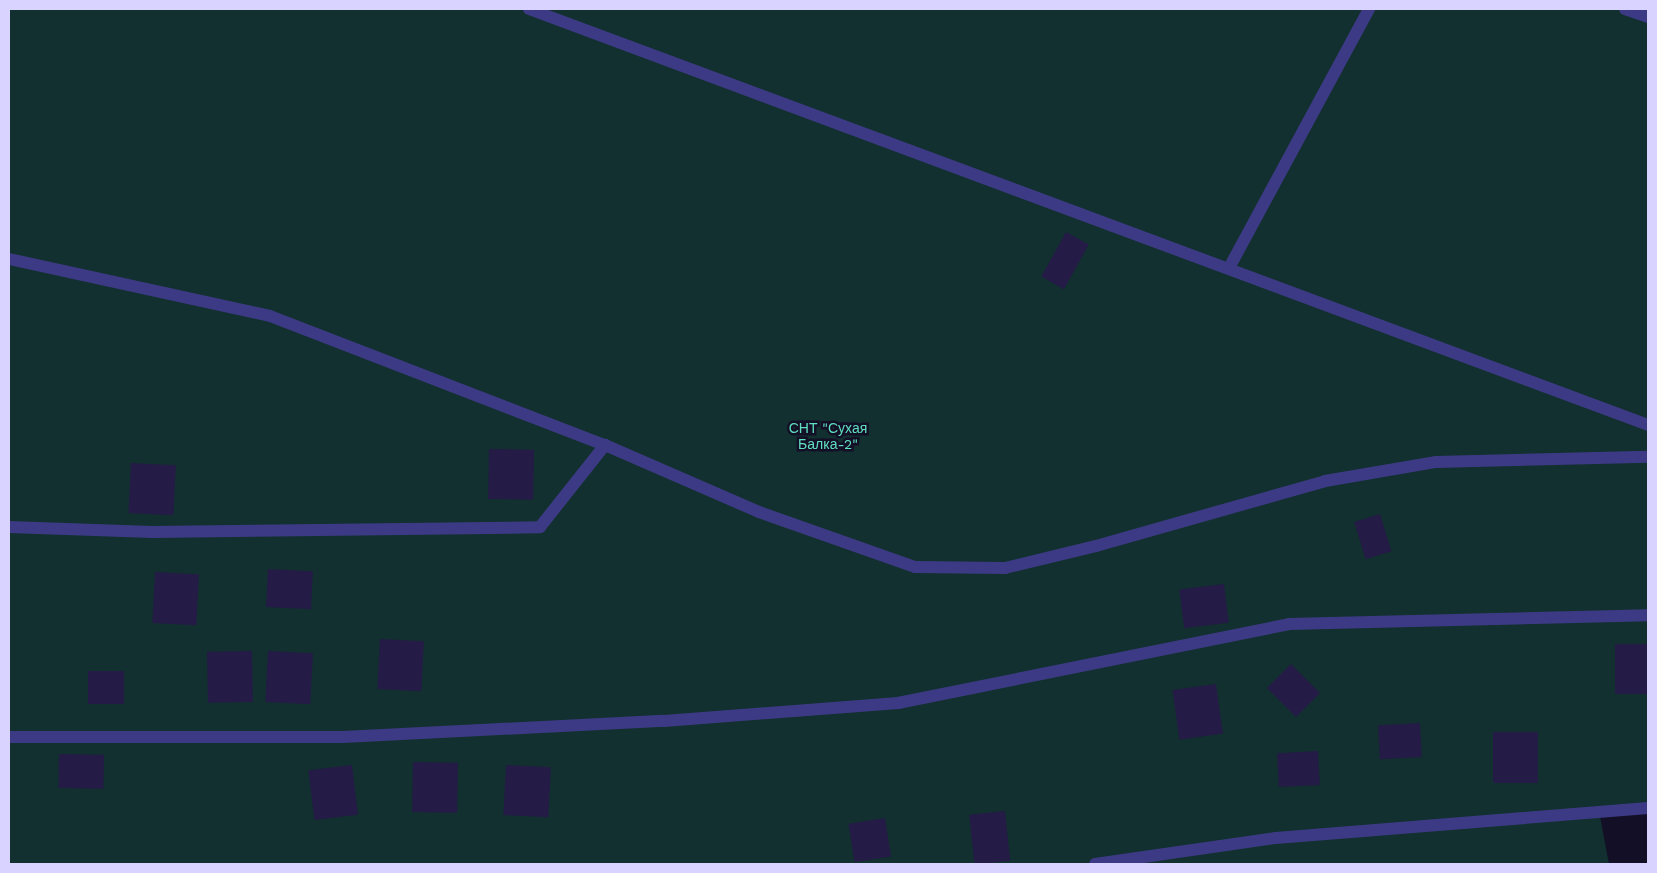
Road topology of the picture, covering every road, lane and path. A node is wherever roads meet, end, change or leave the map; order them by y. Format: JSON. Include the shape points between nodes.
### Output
{"nodes":[{"id":1,"x":529,"y":9,"type":"edge"},
{"id":2,"x":1369,"y":9,"type":"edge"},
{"id":3,"x":1624,"y":9,"type":"edge"},
{"id":4,"x":1648,"y":17,"type":"edge"},
{"id":5,"x":9,"y":259,"type":"edge"},
{"id":6,"x":1229,"y":268,"type":"junction"},
{"id":7,"x":1648,"y":425,"type":"edge"},
{"id":8,"x":605,"y":445,"type":"junction"},
{"id":9,"x":1648,"y":457,"type":"edge"},
{"id":10,"x":9,"y":527,"type":"edge"},
{"id":11,"x":1648,"y":614,"type":"edge"},
{"id":12,"x":9,"y":737,"type":"edge"},
{"id":13,"x":1648,"y":808,"type":"edge"},
{"id":14,"x":1096,"y":864,"type":"edge"}],
"edges":[{"from":1,"to":6,"type":"lane"},
{"from":2,"to":6,"type":"lane"},
{"from":3,"to":4,"type":"lane"},
{"from":5,"to":8,"type":"lane","via":[[270,316]]},
{"from":6,"to":7,"type":"lane"},
{"from":8,"to":9,"type":"lane","via":[[759,512],[914,567],[1004,568],[1334,479],[1436,462]]},
{"from":8,"to":10,"type":"lane","via":[[540,527],[152,532]]},
{"from":11,"to":12,"type":"lane","via":[[1289,624],[898,703],[664,721],[342,737]]},
{"from":13,"to":14,"type":"lane","via":[[1276,838]]}]}
